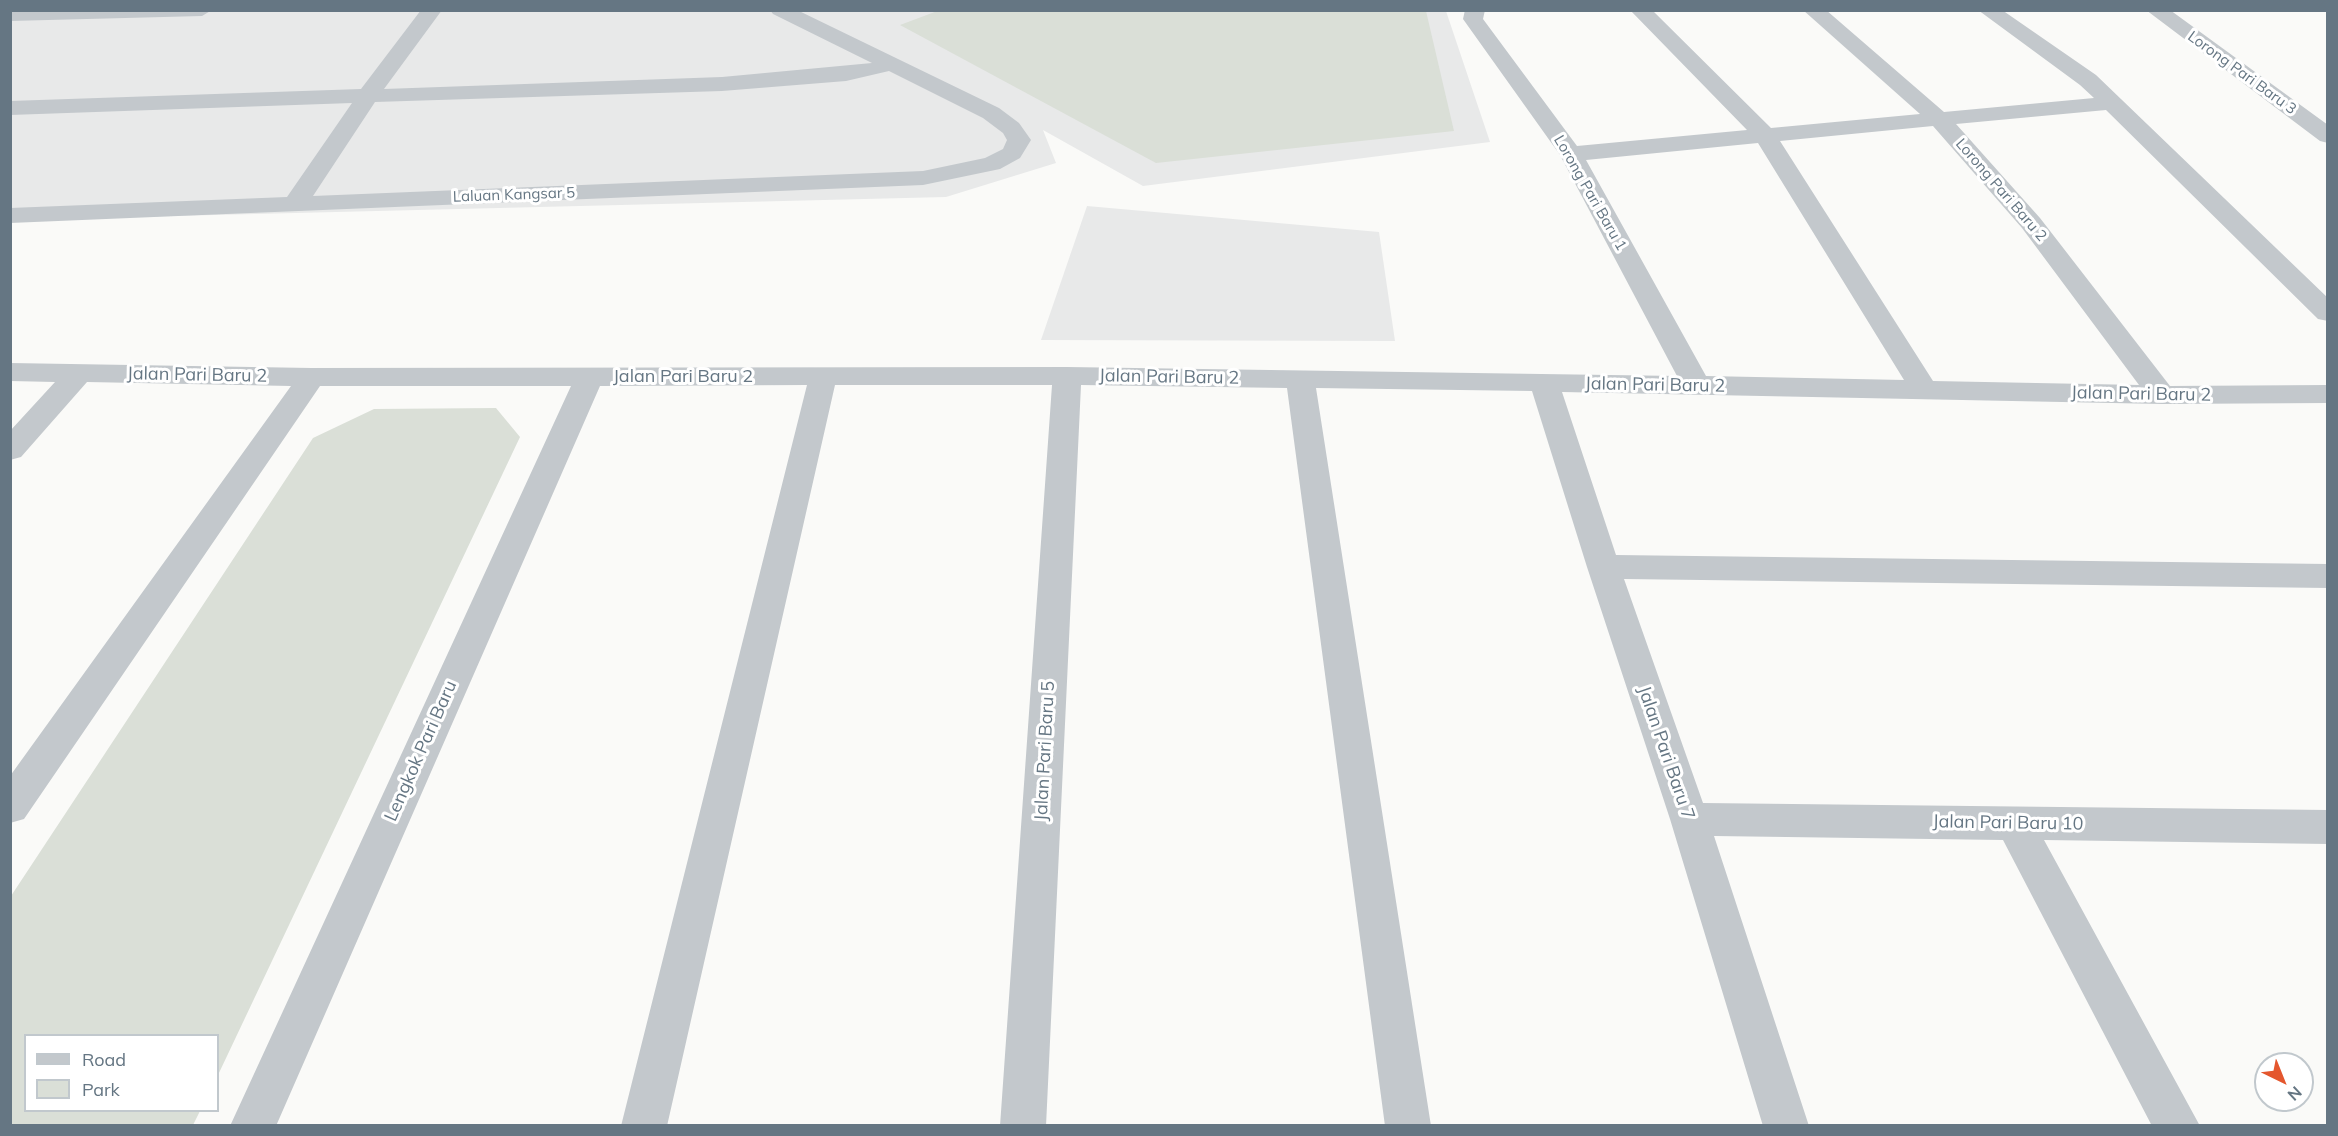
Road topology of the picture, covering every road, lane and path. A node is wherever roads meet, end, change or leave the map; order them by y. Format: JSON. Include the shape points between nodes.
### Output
{"nodes":[{"id":1,"x":202,"y":10,"type":"edge"},
{"id":2,"x":432,"y":10,"type":"edge"},
{"id":3,"x":780,"y":10,"type":"edge"},
{"id":4,"x":1475,"y":10,"type":"edge"},
{"id":5,"x":1640,"y":10,"type":"edge"},
{"id":6,"x":1813,"y":10,"type":"edge"},
{"id":7,"x":1988,"y":10,"type":"edge"},
{"id":8,"x":2156,"y":10,"type":"edge"},
{"id":9,"x":10,"y":15,"type":"edge"},
{"id":10,"x":888,"y":63,"type":"junction"},
{"id":11,"x":367,"y":97,"type":"junction"},
{"id":12,"x":2109,"y":103,"type":"junction"},
{"id":13,"x":10,"y":108,"type":"edge"},
{"id":14,"x":1941,"y":121,"type":"junction"},
{"id":15,"x":1765,"y":135,"type":"junction"},
{"id":16,"x":2328,"y":136,"type":"edge"},
{"id":17,"x":1571,"y":154,"type":"junction"},
{"id":18,"x":295,"y":204,"type":"junction"},
{"id":19,"x":10,"y":216,"type":"edge"},
{"id":20,"x":2328,"y":313,"type":"edge"},
{"id":21,"x":10,"y":372,"type":"edge"},
{"id":22,"x":79,"y":374,"type":"junction"},
{"id":23,"x":1067,"y":376,"type":"junction"},
{"id":24,"x":312,"y":377,"type":"junction"},
{"id":25,"x":589,"y":377,"type":"junction"},
{"id":26,"x":823,"y":377,"type":"junction"},
{"id":27,"x":1300,"y":379,"type":"junction"},
{"id":28,"x":1544,"y":382,"type":"junction"},
{"id":29,"x":1696,"y":385,"type":"junction"},
{"id":30,"x":1925,"y":391,"type":"junction"},
{"id":31,"x":2328,"y":394,"type":"edge"},
{"id":32,"x":2162,"y":395,"type":"junction"},
{"id":33,"x":10,"y":450,"type":"edge"},
{"id":34,"x":1603,"y":567,"type":"junction"},
{"id":35,"x":2328,"y":576,"type":"edge"},
{"id":36,"x":10,"y":807,"type":"edge"},
{"id":37,"x":1689,"y":819,"type":"junction"},
{"id":38,"x":2014,"y":823,"type":"junction"},
{"id":39,"x":2328,"y":827,"type":"edge"},
{"id":40,"x":253,"y":1125,"type":"edge"},
{"id":41,"x":644,"y":1125,"type":"edge"},
{"id":42,"x":1023,"y":1125,"type":"edge"},
{"id":43,"x":1408,"y":1125,"type":"edge"},
{"id":44,"x":1786,"y":1125,"type":"edge"},
{"id":45,"x":2177,"y":1125,"type":"edge"}],
"edges":[{"from":1,"to":9,"type":"street"},
{"from":2,"to":11,"type":"street"},
{"from":3,"to":10,"type":"street"},
{"from":4,"to":17,"type":"street","name":"Lorong Pari Baru 1","via":[[1473,19]]},
{"from":5,"to":15,"type":"street"},
{"from":6,"to":14,"type":"street","name":"Lorong Pari Baru 2"},
{"from":7,"to":12,"type":"street","via":[[2088,80]]},
{"from":8,"to":16,"type":"street","name":"Lorong Pari Baru 3"},
{"from":10,"to":11,"type":"street","via":[[877,69],[846,74],[722,84]]},
{"from":10,"to":18,"type":"street","name":"Laluan Kangsar 5","via":[[991,113],[1019,140],[1012,153],[992,164],[923,178]]},
{"from":11,"to":13,"type":"street"},
{"from":11,"to":18,"type":"street"},
{"from":12,"to":14,"type":"street"},
{"from":12,"to":20,"type":"street"},
{"from":14,"to":15,"type":"street"},
{"from":14,"to":32,"type":"street","name":"Lorong Pari Baru 2","via":[[2031,223]]},
{"from":15,"to":17,"type":"street"},
{"from":15,"to":30,"type":"street"},
{"from":17,"to":29,"type":"street","name":"Lorong Pari Baru 1"},
{"from":18,"to":19,"type":"street","name":"Laluan Kangsar 5"},
{"from":21,"to":22,"type":"street","name":"Jalan Pari Baru 2"},
{"from":22,"to":24,"type":"street","name":"Jalan Pari Baru 2"},
{"from":22,"to":33,"type":"street"},
{"from":23,"to":26,"type":"street","name":"Jalan Pari Baru 2"},
{"from":23,"to":27,"type":"street","name":"Jalan Pari Baru 2"},
{"from":23,"to":42,"type":"street","name":"Jalan Pari Baru 5"},
{"from":24,"to":25,"type":"street","name":"Jalan Pari Baru 2"},
{"from":24,"to":36,"type":"street"},
{"from":25,"to":26,"type":"street","name":"Jalan Pari Baru 2"},
{"from":25,"to":40,"type":"street","name":"Lengkok Pari Baru"},
{"from":26,"to":41,"type":"street"},
{"from":27,"to":28,"type":"street","name":"Jalan Pari Baru 2"},
{"from":27,"to":43,"type":"street"},
{"from":28,"to":29,"type":"street","name":"Jalan Pari Baru 2"},
{"from":28,"to":34,"type":"street","name":"Jalan Pari Baru 7"},
{"from":29,"to":30,"type":"street","name":"Jalan Pari Baru 2"},
{"from":30,"to":32,"type":"street","name":"Jalan Pari Baru 2"},
{"from":31,"to":32,"type":"street","name":"Jalan Pari Baru 2"},
{"from":34,"to":35,"type":"street"},
{"from":34,"to":37,"type":"street","name":"Jalan Pari Baru 7"},
{"from":37,"to":38,"type":"street","name":"Jalan Pari Baru 10"},
{"from":37,"to":44,"type":"street","name":"Jalan Pari Baru 7"},
{"from":38,"to":39,"type":"street","name":"Jalan Pari Baru 10"},
{"from":38,"to":45,"type":"street"}]}
